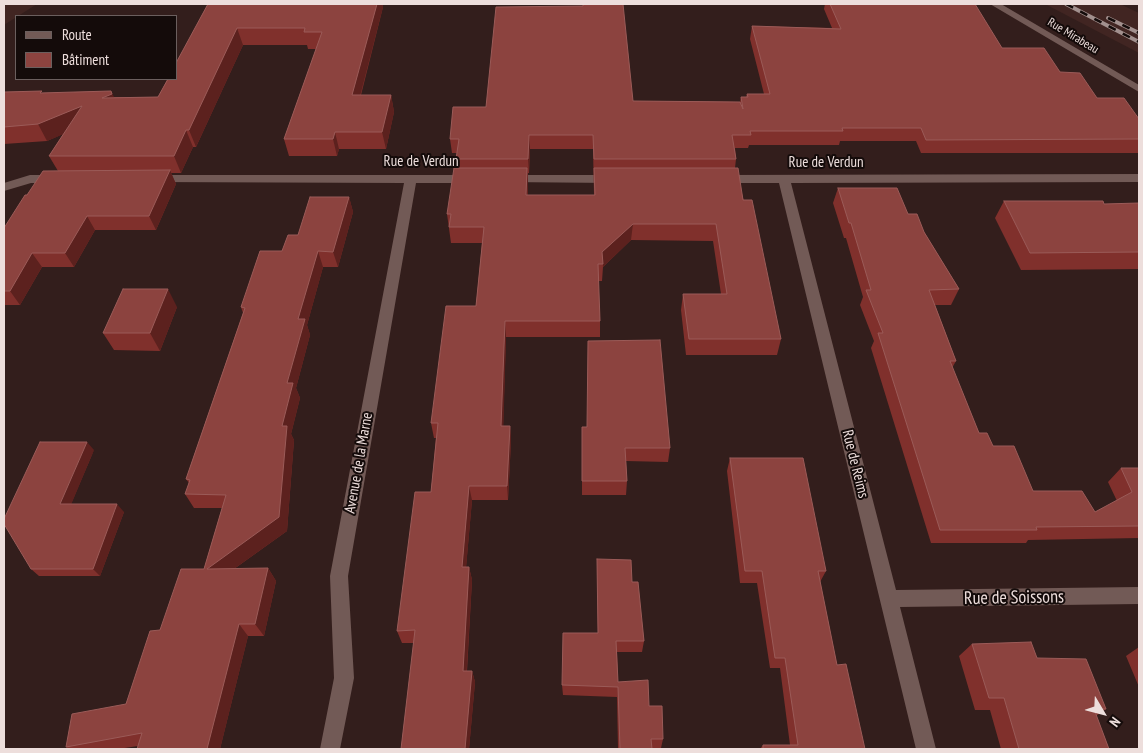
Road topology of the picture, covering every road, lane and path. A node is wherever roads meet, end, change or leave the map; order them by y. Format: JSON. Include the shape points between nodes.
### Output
{"nodes":[{"id":1,"x":995,"y":4,"type":"edge"},
{"id":2,"x":1139,"y":89,"type":"edge"},
{"id":3,"x":411,"y":178,"type":"junction"},
{"id":4,"x":1139,"y":178,"type":"edge"},
{"id":5,"x":69,"y":179,"type":"edge"},
{"id":6,"x":137,"y":179,"type":"edge"},
{"id":7,"x":479,"y":179,"type":"edge"},
{"id":8,"x":499,"y":179,"type":"edge"},
{"id":9,"x":627,"y":179,"type":"edge"},
{"id":10,"x":705,"y":179,"type":"edge"},
{"id":11,"x":784,"y":179,"type":"junction"},
{"id":12,"x":4,"y":187,"type":"edge"},
{"id":13,"x":1139,"y":595,"type":"edge"},
{"id":14,"x":888,"y":599,"type":"junction"},
{"id":15,"x":330,"y":749,"type":"edge"},
{"id":16,"x":926,"y":749,"type":"edge"}],
"edges":[{"from":1,"to":2,"type":"street","name":"Rue Mirabeau"},
{"from":3,"to":6,"type":"street","name":"Rue de Verdun"},
{"from":3,"to":7,"type":"street","name":"Rue de Verdun"},
{"from":3,"to":15,"type":"street","name":"Avenue de la Marne","via":[[339,576],[344,678]]},
{"from":4,"to":11,"type":"street","name":"Rue de Verdun"},
{"from":5,"to":12,"type":"street","via":[[30,180]]},
{"from":8,"to":9,"type":"street"},
{"from":10,"to":11,"type":"street","name":"Rue de Verdun"},
{"from":11,"to":14,"type":"street","name":"Rue de Reims"},
{"from":13,"to":14,"type":"street","name":"Rue de Soissons"},
{"from":14,"to":16,"type":"street","name":"Rue de Reims"}]}
